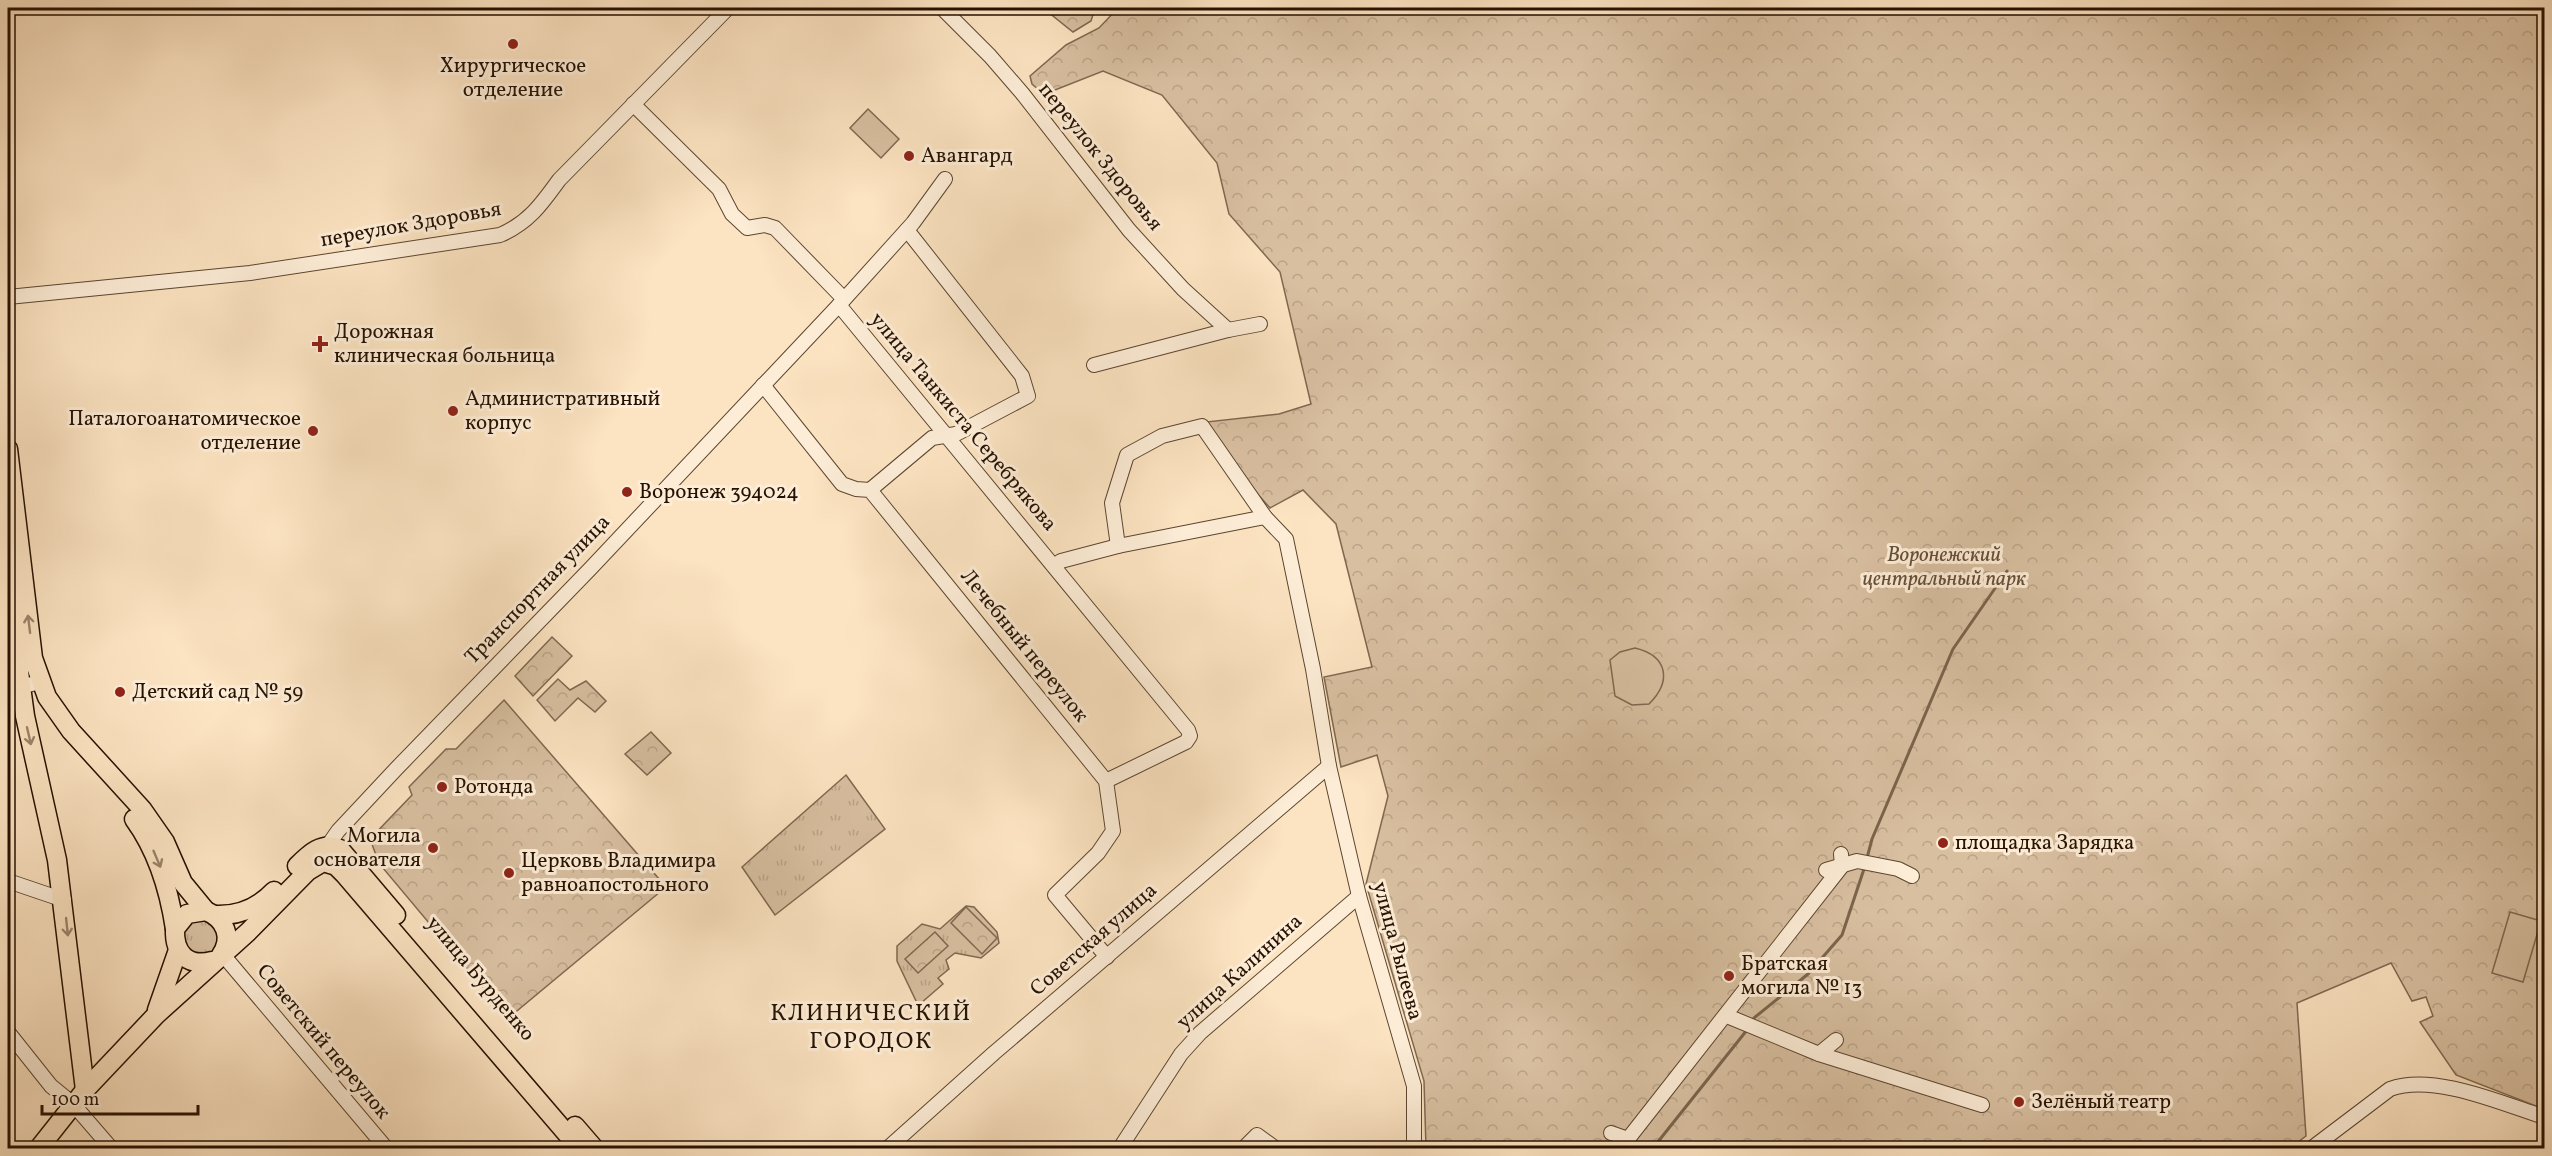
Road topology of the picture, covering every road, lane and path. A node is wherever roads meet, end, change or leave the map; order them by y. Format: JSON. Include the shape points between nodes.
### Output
{"nodes":[{"id":1,"x":728,"y":8,"type":"edge"},
{"id":2,"x":942,"y":8,"type":"edge"},
{"id":3,"x":633,"y":104,"type":"junction"},
{"id":4,"x":945,"y":179,"type":"dead end"},
{"id":5,"x":907,"y":230,"type":"junction"},
{"id":6,"x":8,"y":297,"type":"edge"},
{"id":7,"x":841,"y":302,"type":"junction"},
{"id":8,"x":1260,"y":324,"type":"dead end"},
{"id":9,"x":1228,"y":330,"type":"junction"},
{"id":10,"x":1094,"y":365,"type":"dead end"},
{"id":11,"x":764,"y":385,"type":"junction"},
{"id":12,"x":947,"y":434,"type":"junction"},
{"id":13,"x":8,"y":449,"type":"edge"},
{"id":14,"x":870,"y":490,"type":"junction"},
{"id":15,"x":1265,"y":517,"type":"junction"},
{"id":16,"x":1118,"y":546,"type":"junction"},
{"id":17,"x":1054,"y":566,"type":"junction"},
{"id":18,"x":8,"y":572,"type":"edge"},
{"id":19,"x":24,"y":686,"type":"edge"},
{"id":20,"x":1329,"y":766,"type":"junction"},
{"id":21,"x":1106,"y":781,"type":"junction"},
{"id":22,"x":322,"y":854,"type":"junction"},
{"id":23,"x":1840,"y":859,"type":"junction"},
{"id":24,"x":1826,"y":870,"type":"dead end"},
{"id":25,"x":1901,"y":871,"type":"dead end"},
{"id":26,"x":8,"y":881,"type":"edge"},
{"id":27,"x":1359,"y":896,"type":"junction"},
{"id":28,"x":64,"y":900,"type":"junction"},
{"id":29,"x":210,"y":913,"type":"junction"},
{"id":30,"x":175,"y":929,"type":"junction"},
{"id":31,"x":178,"y":950,"type":"junction"},
{"id":32,"x":1107,"y":957,"type":"junction"},
{"id":33,"x":221,"y":960,"type":"junction"},
{"id":34,"x":156,"y":1015,"type":"junction"},
{"id":35,"x":1727,"y":1016,"type":"junction"},
{"id":36,"x":8,"y":1032,"type":"edge"},
{"id":37,"x":1831,"y":1038,"type":"dead end"},
{"id":38,"x":1819,"y":1055,"type":"junction"},
{"id":39,"x":85,"y":1090,"type":"junction"},
{"id":40,"x":73,"y":1104,"type":"junction"},
{"id":41,"x":1982,"y":1105,"type":"dead end"},
{"id":42,"x":2544,"y":1117,"type":"edge"},
{"id":43,"x":1614,"y":1129,"type":"dead end"},
{"id":44,"x":1629,"y":1144,"type":"edge"},
{"id":45,"x":39,"y":1149,"type":"edge"},
{"id":46,"x":111,"y":1149,"type":"edge"},
{"id":47,"x":386,"y":1149,"type":"edge"},
{"id":48,"x":579,"y":1149,"type":"edge"},
{"id":49,"x":594,"y":1149,"type":"edge"},
{"id":50,"x":888,"y":1149,"type":"edge"},
{"id":51,"x":1120,"y":1149,"type":"edge"},
{"id":52,"x":1244,"y":1149,"type":"edge"},
{"id":53,"x":1275,"y":1149,"type":"edge"},
{"id":54,"x":1414,"y":1149,"type":"edge"},
{"id":55,"x":2312,"y":1149,"type":"edge"}],
"edges":[{"from":1,"to":3,"type":"street","name":"переулок Здоровья"},
{"from":2,"to":9,"type":"street","name":"переулок Здоровья","via":[[1023,94],[1129,230],[1183,289]]},
{"from":3,"to":6,"type":"street","name":"переулок Здоровья","via":[[559,180],[535,213],[500,235],[250,273]]},
{"from":3,"to":7,"type":"street","name":"улица Танкиста Серебрякова","via":[[719,189],[732,214],[747,228],[774,228]]},
{"from":4,"to":5,"type":"street","name":"Транспортная улица"},
{"from":5,"to":7,"type":"street","name":"Транспортная улица"},
{"from":5,"to":12,"type":"street","via":[[1022,376],[1028,396],[956,434]]},
{"from":7,"to":11,"type":"street","name":"Транспортная улица"},
{"from":7,"to":12,"type":"street","name":"улица Танкиста Серебрякова"},
{"from":8,"to":9,"type":"street"},
{"from":9,"to":10,"type":"street"},
{"from":11,"to":14,"type":"street","via":[[842,484]]},
{"from":11,"to":22,"type":"street","name":"Транспортная улица"},
{"from":12,"to":14,"type":"street","via":[[932,438]]},
{"from":12,"to":17,"type":"street","name":"улица Танкиста Серебрякова"},
{"from":19,"to":13,"type":"main road","one_way":true,"via":[[33,657]]},
{"from":14,"to":21,"type":"street","name":"Лечебный переулок"},
{"from":15,"to":16,"type":"street","name":"улица Танкиста Серебрякова"},
{"from":15,"to":16,"type":"street","via":[[1202,426],[1162,436],[1127,455],[1112,504]]},
{"from":15,"to":20,"type":"street","via":[[1286,539]]},
{"from":16,"to":17,"type":"street","name":"улица Танкиста Серебрякова"},
{"from":17,"to":21,"type":"street","name":"улица Танкиста Серебрякова","via":[[1190,736],[1186,742]]},
{"from":18,"to":19,"type":"main road"},
{"from":19,"to":28,"type":"main road","one_way":true},
{"from":19,"to":29,"type":"main road","via":[[56,712],[159,833],[183,883]]},
{"from":19,"to":30,"type":"main road","one_way":true,"via":[[146,835],[162,871]]},
{"from":20,"to":27,"type":"street","name":"улица Рылеева"},
{"from":20,"to":32,"type":"street","name":"Советская улица"},
{"from":21,"to":32,"type":"street","via":[[1113,831],[1098,853],[1055,895]]},
{"from":22,"to":29,"type":"main road","via":[[310,854],[255,907],[229,915]]},
{"from":22,"to":33,"type":"main road"},
{"from":22,"to":48,"type":"main road","name":"улица Бурденко","via":[[344,874]]},
{"from":22,"to":49,"type":"main road","name":"улица Бурденко","via":[[340,849],[346,855]]},
{"from":23,"to":24,"type":"street"},
{"from":23,"to":25,"type":"street"},
{"from":23,"to":35,"type":"street","via":[[1789,944]]},
{"from":26,"to":28,"type":"street"},
{"from":27,"to":51,"type":"street","name":"улица Калинина","via":[[1181,1053]]},
{"from":27,"to":54,"type":"street","name":"улица Рылеева","via":[[1414,1086]]},
{"from":28,"to":39,"type":"main road","one_way":true},
{"from":29,"to":30,"type":"main road","via":[[187,914]]},
{"from":29,"to":33,"type":"main road","via":[[227,932]]},
{"from":30,"to":31,"type":"main road"},
{"from":31,"to":33,"type":"main road","via":[[192,962]]},
{"from":31,"to":34,"type":"main road"},
{"from":32,"to":50,"type":"street","name":"Советская улица"},
{"from":33,"to":34,"type":"main road"},
{"from":33,"to":47,"type":"street","name":"Советский переулок"},
{"from":34,"to":39,"type":"main road"},
{"from":35,"to":38,"type":"street","via":[[1764,1028]]},
{"from":35,"to":44,"type":"street"},
{"from":36,"to":40,"type":"street","via":[[51,1086]]},
{"from":37,"to":38,"type":"street"},
{"from":38,"to":41,"type":"street"},
{"from":39,"to":40,"type":"main road"},
{"from":40,"to":45,"type":"main road"},
{"from":40,"to":46,"type":"street"},
{"from":42,"to":55,"type":"street","via":[[2438,1085],[2402,1084]]},
{"from":43,"to":44,"type":"street"},
{"from":52,"to":53,"type":"street","via":[[1257,1135]]}]}
